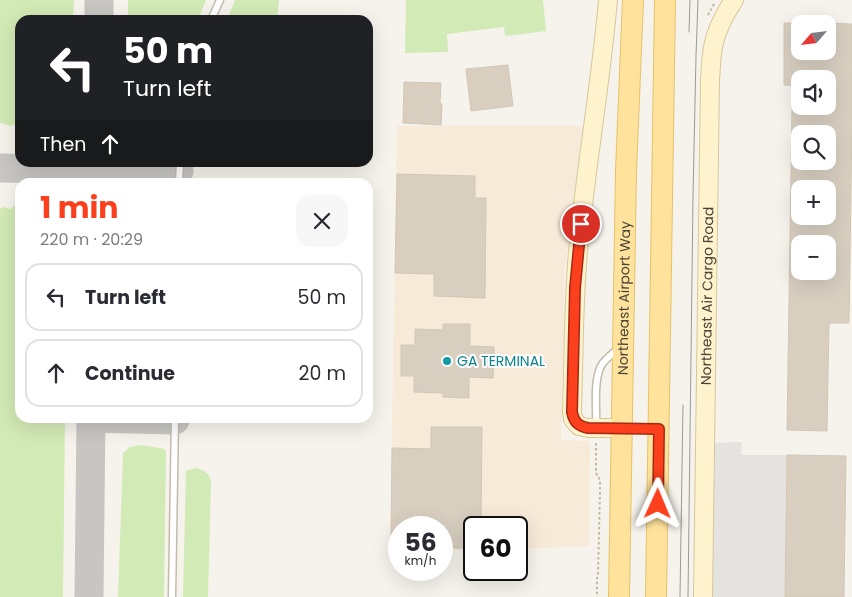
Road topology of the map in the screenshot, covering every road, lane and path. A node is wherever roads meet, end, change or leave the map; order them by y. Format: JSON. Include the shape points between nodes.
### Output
{"nodes":[{"id":1,"x":220,"y":0,"type":"edge"},
{"id":2,"x":608,"y":0,"type":"edge"},
{"id":3,"x":633,"y":0,"type":"edge"},
{"id":4,"x":665,"y":0,"type":"edge"},
{"id":5,"x":734,"y":0,"type":"edge"},
{"id":6,"x":213,"y":15,"type":"edge"},
{"id":7,"x":624,"y":343,"type":"junction"},
{"id":8,"x":175,"y":423,"type":"edge"},
{"id":9,"x":622,"y":428,"type":"junction"},
{"id":10,"x":659,"y":429,"type":"junction"},
{"id":11,"x":596,"y":435,"type":"junction"},
{"id":12,"x":172,"y":597,"type":"edge"},
{"id":13,"x":596,"y":597,"type":"edge"},
{"id":14,"x":618,"y":597,"type":"edge"},
{"id":15,"x":656,"y":597,"type":"edge"},
{"id":16,"x":703,"y":597,"type":"edge"}],
"edges":[{"from":1,"to":6,"type":"lane"},
{"from":2,"to":11,"type":"street","via":[[579,240],[573,333],[573,419]]},
{"from":3,"to":7,"type":"main road","name":"Northeast Airport Way"},
{"from":4,"to":10,"type":"main road"},
{"from":5,"to":16,"type":"street","name":"Northeast Air Cargo Road","via":[[718,31],[710,79]]},
{"from":7,"to":9,"type":"main road","name":"Northeast Airport Way"},
{"from":7,"to":11,"type":"lane","via":[[600,368]]},
{"from":8,"to":12,"type":"lane"},
{"from":9,"to":10,"type":"lane"},
{"from":9,"to":11,"type":"street"},
{"from":9,"to":14,"type":"main road","name":"Northeast Airport Way"},
{"from":10,"to":15,"type":"main road"},
{"from":11,"to":13,"type":"path","via":[[596,473],[600,490]]}]}
